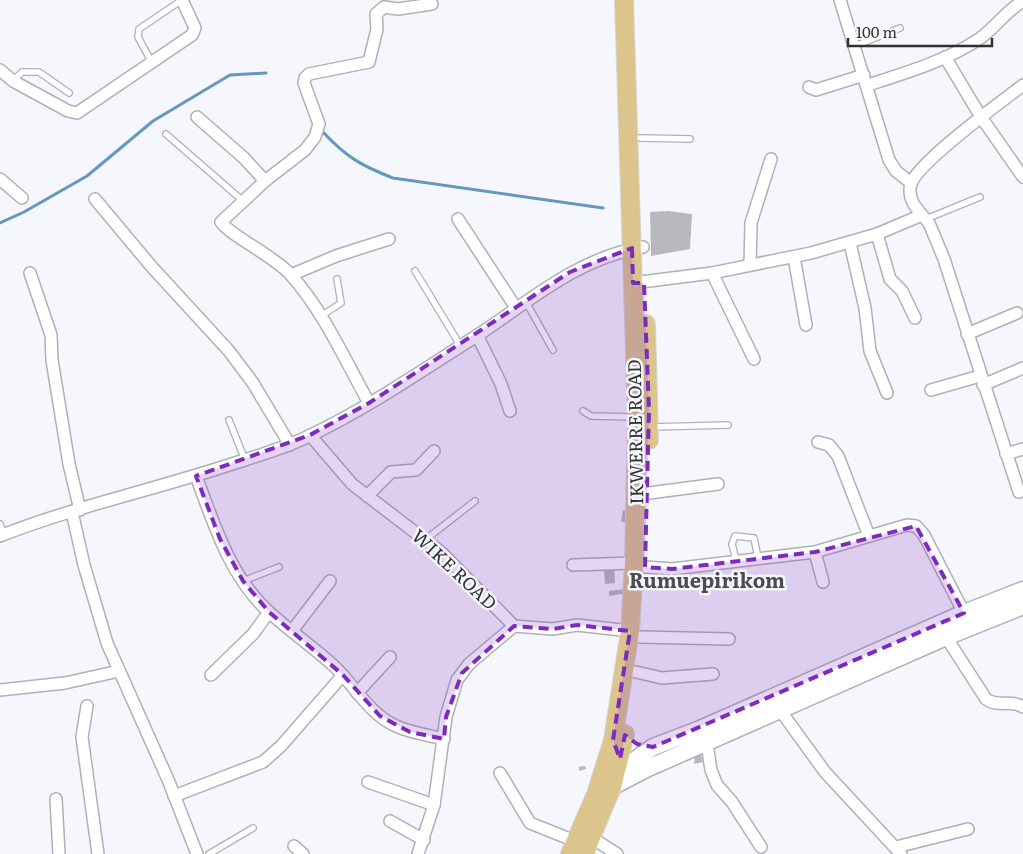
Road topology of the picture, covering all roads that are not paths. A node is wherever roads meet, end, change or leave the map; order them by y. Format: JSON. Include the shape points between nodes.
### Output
{"nodes":[{"id":1,"x":182,"y":0,"type":"edge"},
{"id":2,"x":624,"y":0,"type":"edge"},
{"id":3,"x":635,"y":0,"type":"edge"},
{"id":4,"x":840,"y":0,"type":"edge"},
{"id":5,"x":1023,"y":1,"type":"edge"},
{"id":6,"x":432,"y":4,"type":"dead end"},
{"id":7,"x":900,"y":28,"type":"dead end"},
{"id":8,"x":855,"y":46,"type":"junction"},
{"id":9,"x":945,"y":56,"type":"junction"},
{"id":10,"x":151,"y":61,"type":"junction"},
{"id":11,"x":0,"y":70,"type":"edge"},
{"id":12,"x":866,"y":80,"type":"junction"},
{"id":13,"x":13,"y":81,"type":"junction"},
{"id":14,"x":1023,"y":85,"type":"edge"},
{"id":15,"x":809,"y":88,"type":"dead end"},
{"id":16,"x":69,"y":93,"type":"dead end"},
{"id":17,"x":196,"y":117,"type":"dead end"},
{"id":18,"x":981,"y":117,"type":"junction"},
{"id":19,"x":166,"y":134,"type":"dead end"},
{"id":20,"x":640,"y":138,"type":"junction"},
{"id":21,"x":690,"y":139,"type":"dead end"},
{"id":22,"x":771,"y":159,"type":"dead end"},
{"id":23,"x":1023,"y":177,"type":"edge"},
{"id":24,"x":0,"y":179,"type":"edge"},
{"id":25,"x":266,"y":181,"type":"junction"},
{"id":26,"x":911,"y":183,"type":"junction"},
{"id":27,"x":980,"y":197,"type":"dead end"},
{"id":28,"x":22,"y":198,"type":"dead end"},
{"id":29,"x":95,"y":199,"type":"dead end"},
{"id":30,"x":243,"y":201,"type":"junction"},
{"id":31,"x":924,"y":217,"type":"junction"},
{"id":32,"x":458,"y":220,"type":"dead end"},
{"id":33,"x":876,"y":234,"type":"junction"},
{"id":34,"x":389,"y":239,"type":"dead end"},
{"id":35,"x":850,"y":243,"type":"junction"},
{"id":36,"x":638,"y":248,"type":"junction"},
{"id":37,"x":794,"y":257,"type":"junction"},
{"id":38,"x":750,"y":265,"type":"junction"},
{"id":39,"x":415,"y":271,"type":"dead end"},
{"id":40,"x":30,"y":272,"type":"dead end"},
{"id":41,"x":712,"y":273,"type":"junction"},
{"id":42,"x":291,"y":274,"type":"junction"},
{"id":43,"x":338,"y":279,"type":"dead end"},
{"id":44,"x":639,"y":283,"type":"junction"},
{"id":45,"x":521,"y":305,"type":"junction"},
{"id":46,"x":1017,"y":313,"type":"dead end"},
{"id":47,"x":321,"y":316,"type":"junction"},
{"id":48,"x":915,"y":318,"type":"dead end"},
{"id":49,"x":806,"y":325,"type":"dead end"},
{"id":50,"x":967,"y":334,"type":"junction"},
{"id":51,"x":477,"y":335,"type":"junction"},
{"id":52,"x":460,"y":345,"type":"junction"},
{"id":53,"x":553,"y":350,"type":"dead end"},
{"id":54,"x":754,"y":359,"type":"dead end"},
{"id":55,"x":1023,"y":368,"type":"edge"},
{"id":56,"x":982,"y":381,"type":"junction"},
{"id":57,"x":931,"y":390,"type":"dead end"},
{"id":58,"x":886,"y":393,"type":"dead end"},
{"id":59,"x":369,"y":403,"type":"junction"},
{"id":60,"x":510,"y":411,"type":"dead end"},
{"id":61,"x":583,"y":411,"type":"dead end"},
{"id":62,"x":229,"y":420,"type":"dead end"},
{"id":63,"x":643,"y":422,"type":"junction"},
{"id":64,"x":728,"y":425,"type":"dead end"},
{"id":65,"x":310,"y":436,"type":"junction"},
{"id":66,"x":818,"y":442,"type":"dead end"},
{"id":67,"x":290,"y":445,"type":"junction"},
{"id":68,"x":1023,"y":449,"type":"edge"},
{"id":69,"x":434,"y":451,"type":"dead end"},
{"id":70,"x":1006,"y":454,"type":"junction"},
{"id":71,"x":245,"y":460,"type":"junction"},
{"id":72,"x":196,"y":476,"type":"junction"},
{"id":73,"x":718,"y":484,"type":"dead end"},
{"id":74,"x":1019,"y":492,"type":"dead end"},
{"id":75,"x":649,"y":493,"type":"junction"},
{"id":76,"x":367,"y":496,"type":"junction"},
{"id":77,"x":475,"y":501,"type":"dead end"},
{"id":78,"x":76,"y":511,"type":"junction"},
{"id":79,"x":1,"y":532,"type":"edge"},
{"id":80,"x":869,"y":536,"type":"junction"},
{"id":81,"x":425,"y":540,"type":"junction"},
{"id":82,"x":815,"y":552,"type":"junction"},
{"id":83,"x":758,"y":558,"type":"junction"},
{"id":84,"x":736,"y":560,"type":"junction"},
{"id":85,"x":573,"y":565,"type":"dead end"},
{"id":86,"x":640,"y":565,"type":"junction"},
{"id":87,"x":279,"y":566,"type":"dead end"},
{"id":88,"x":243,"y":581,"type":"junction"},
{"id":89,"x":330,"y":581,"type":"dead end"},
{"id":90,"x":823,"y":582,"type":"dead end"},
{"id":91,"x":1023,"y":590,"type":"edge"},
{"id":92,"x":1023,"y":606,"type":"edge"},
{"id":93,"x":269,"y":612,"type":"junction"},
{"id":94,"x":964,"y":613,"type":"junction"},
{"id":95,"x":514,"y":626,"type":"junction"},
{"id":96,"x":292,"y":630,"type":"junction"},
{"id":97,"x":635,"y":634,"type":"junction"},
{"id":98,"x":946,"y":637,"type":"junction"},
{"id":99,"x":729,"y":639,"type":"dead end"},
{"id":100,"x":390,"y":657,"type":"dead end"},
{"id":101,"x":119,"y":671,"type":"junction"},
{"id":102,"x":636,"y":672,"type":"junction"},
{"id":103,"x":343,"y":674,"type":"junction"},
{"id":104,"x":713,"y":674,"type":"dead end"},
{"id":105,"x":211,"y":675,"type":"dead end"},
{"id":106,"x":0,"y":690,"type":"edge"},
{"id":107,"x":357,"y":693,"type":"junction"},
{"id":108,"x":87,"y":706,"type":"dead end"},
{"id":109,"x":1023,"y":707,"type":"edge"},
{"id":110,"x":780,"y":710,"type":"junction"},
{"id":111,"x":619,"y":735,"type":"junction"},
{"id":112,"x":444,"y":739,"type":"junction"},
{"id":113,"x":707,"y":744,"type":"junction"},
{"id":114,"x":653,"y":747,"type":"junction"},
{"id":115,"x":617,"y":766,"type":"junction"},
{"id":116,"x":646,"y":768,"type":"junction"},
{"id":117,"x":500,"y":773,"type":"dead end"},
{"id":118,"x":368,"y":782,"type":"dead end"},
{"id":119,"x":604,"y":791,"type":"junction"},
{"id":120,"x":174,"y":796,"type":"junction"},
{"id":121,"x":56,"y":799,"type":"dead end"},
{"id":122,"x":434,"y":805,"type":"junction"},
{"id":123,"x":390,"y":821,"type":"dead end"},
{"id":124,"x":253,"y":828,"type":"dead end"},
{"id":125,"x":968,"y":829,"type":"dead end"},
{"id":126,"x":592,"y":838,"type":"junction"},
{"id":127,"x":424,"y":840,"type":"junction"},
{"id":128,"x":294,"y":846,"type":"dead end"},
{"id":129,"x":761,"y":847,"type":"dead end"},
{"id":130,"x":576,"y":850,"type":"edge"},
{"id":131,"x":899,"y":851,"type":"edge"},
{"id":132,"x":59,"y":854,"type":"edge"},
{"id":133,"x":98,"y":854,"type":"edge"},
{"id":134,"x":197,"y":854,"type":"edge"},
{"id":135,"x":208,"y":854,"type":"edge"},
{"id":136,"x":303,"y":854,"type":"edge"},
{"id":137,"x":418,"y":854,"type":"edge"},
{"id":138,"x":617,"y":854,"type":"edge"}],
"edges":[{"from":1,"to":10,"type":"street","via":[[195,28],[192,34]]},
{"from":1,"to":10,"type":"lane","via":[[139,29],[138,37]]},
{"from":2,"to":36,"type":"main road","name":"IKWERRE ROAD"},
{"from":3,"to":20,"type":"main road","name":"IKWERRE ROAD"},
{"from":4,"to":8,"type":"street"},
{"from":5,"to":9,"type":"street","via":[[1006,12],[980,38]]},
{"from":6,"to":25,"type":"street","via":[[398,9],[384,7],[376,14],[377,29],[369,62],[309,74],[305,78],[319,124],[315,137],[305,150]]},
{"from":7,"to":8,"type":"lane"},
{"from":8,"to":12,"type":"street"},
{"from":9,"to":12,"type":"street"},
{"from":9,"to":18,"type":"street"},
{"from":10,"to":13,"type":"street","via":[[77,113]]},
{"from":11,"to":13,"type":"street"},
{"from":12,"to":15,"type":"street","via":[[816,90]]},
{"from":12,"to":26,"type":"street","via":[[889,160],[896,171]]},
{"from":13,"to":16,"type":"lane","via":[[22,72],[39,72]]},
{"from":14,"to":18,"type":"street"},
{"from":17,"to":25,"type":"street"},
{"from":18,"to":23,"type":"street"},
{"from":18,"to":26,"type":"street","via":[[921,168]]},
{"from":19,"to":30,"type":"lane"},
{"from":20,"to":21,"type":"lane"},
{"from":20,"to":36,"type":"main road","name":"IKWERRE ROAD"},
{"from":22,"to":38,"type":"street","via":[[751,223]]},
{"from":24,"to":28,"type":"street"},
{"from":25,"to":30,"type":"street"},
{"from":26,"to":31,"type":"street","via":[[913,205]]},
{"from":27,"to":31,"type":"lane"},
{"from":29,"to":67,"type":"street","via":[[229,351],[253,382]]},
{"from":30,"to":42,"type":"street","via":[[222,224]]},
{"from":31,"to":33,"type":"street"},
{"from":31,"to":50,"type":"street","via":[[944,260]]},
{"from":32,"to":45,"type":"street"},
{"from":33,"to":35,"type":"street"},
{"from":33,"to":48,"type":"street","via":[[890,279],[902,290]]},
{"from":34,"to":42,"type":"street"},
{"from":35,"to":37,"type":"street"},
{"from":35,"to":58,"type":"street","via":[[865,308],[870,351]]},
{"from":36,"to":44,"type":"main road","name":"IKWERRE ROAD"},
{"from":36,"to":45,"type":"street","via":[[604,256],[570,272]]},
{"from":37,"to":38,"type":"street"},
{"from":37,"to":49,"type":"street"},
{"from":38,"to":41,"type":"street"},
{"from":39,"to":52,"type":"lane"},
{"from":40,"to":78,"type":"street","via":[[51,335],[52,360]]},
{"from":41,"to":44,"type":"street"},
{"from":41,"to":54,"type":"street"},
{"from":42,"to":47,"type":"street"},
{"from":43,"to":47,"type":"lane","via":[[341,303]]},
{"from":44,"to":63,"type":"main road","name":"IKWERRE ROAD"},
{"from":45,"to":51,"type":"street"},
{"from":45,"to":53,"type":"lane"},
{"from":46,"to":50,"type":"street"},
{"from":47,"to":59,"type":"street"},
{"from":50,"to":56,"type":"street"},
{"from":51,"to":52,"type":"street"},
{"from":51,"to":60,"type":"street"},
{"from":52,"to":59,"type":"street"},
{"from":55,"to":56,"type":"street"},
{"from":56,"to":57,"type":"street"},
{"from":56,"to":70,"type":"street"},
{"from":59,"to":65,"type":"street"},
{"from":61,"to":63,"type":"lane","via":[[591,416]]},
{"from":62,"to":71,"type":"lane"},
{"from":63,"to":64,"type":"lane"},
{"from":63,"to":75,"type":"main road","name":"IKWERRE ROAD"},
{"from":63,"to":86,"type":"main road","name":"IKWERRE ROAD"},
{"from":65,"to":67,"type":"street"},
{"from":65,"to":76,"type":"street","name":"WIKE ROAD","via":[[352,484]]},
{"from":66,"to":80,"type":"street","via":[[829,445],[838,456]]},
{"from":67,"to":71,"type":"street"},
{"from":68,"to":70,"type":"street"},
{"from":69,"to":76,"type":"street","via":[[416,470],[391,472]]},
{"from":70,"to":74,"type":"street"},
{"from":71,"to":72,"type":"street"},
{"from":72,"to":78,"type":"street"},
{"from":72,"to":88,"type":"street","via":[[220,539]]},
{"from":73,"to":75,"type":"street"},
{"from":75,"to":86,"type":"main road","name":"IKWERRE ROAD"},
{"from":76,"to":81,"type":"street","name":"WIKE ROAD"},
{"from":77,"to":81,"type":"lane"},
{"from":78,"to":79,"type":"street"},
{"from":78,"to":101,"type":"street","via":[[95,604]]},
{"from":80,"to":82,"type":"street"},
{"from":80,"to":94,"type":"street","via":[[907,525],[916,526],[924,535]]},
{"from":81,"to":95,"type":"street","name":"WIKE ROAD"},
{"from":82,"to":83,"type":"street"},
{"from":82,"to":90,"type":"street"},
{"from":83,"to":84,"type":"street"},
{"from":83,"to":84,"type":"lane","via":[[754,538],[735,536],[732,544]]},
{"from":84,"to":86,"type":"street","via":[[672,569]]},
{"from":85,"to":86,"type":"street"},
{"from":86,"to":97,"type":"main road","name":"IKWERRE ROAD"},
{"from":87,"to":88,"type":"lane"},
{"from":88,"to":93,"type":"street"},
{"from":89,"to":96,"type":"street"},
{"from":91,"to":94,"type":"street"},
{"from":92,"to":98,"type":"street"},
{"from":93,"to":96,"type":"street"},
{"from":93,"to":105,"type":"street","via":[[253,634]]},
{"from":94,"to":114,"type":"street"},
{"from":95,"to":97,"type":"street","via":[[552,629],[577,625]]},
{"from":95,"to":112,"type":"street","via":[[462,672],[446,717]]},
{"from":96,"to":103,"type":"street"},
{"from":97,"to":99,"type":"street"},
{"from":97,"to":102,"type":"main road","name":"IKWERRE ROAD"},
{"from":97,"to":111,"type":"main road","name":"IKWERRE ROAD"},
{"from":98,"to":109,"type":"street","via":[[986,699],[996,704],[1015,703]]},
{"from":98,"to":110,"type":"street"},
{"from":100,"to":107,"type":"street"},
{"from":101,"to":106,"type":"street","via":[[65,683]]},
{"from":101,"to":120,"type":"street"},
{"from":102,"to":104,"type":"street","via":[[662,678]]},
{"from":102,"to":111,"type":"main road","name":"IKWERRE ROAD"},
{"from":103,"to":107,"type":"street"},
{"from":103,"to":120,"type":"street","via":[[281,746],[263,762]]},
{"from":107,"to":112,"type":"street","via":[[394,726]]},
{"from":108,"to":133,"type":"street","via":[[82,737]]},
{"from":110,"to":113,"type":"street"},
{"from":110,"to":131,"type":"street","via":[[825,772]]},
{"from":111,"to":114,"type":"street"},
{"from":111,"to":115,"type":"main road","name":"IKWERRE ROAD"},
{"from":112,"to":122,"type":"street"},
{"from":113,"to":116,"type":"street"},
{"from":113,"to":129,"type":"street","via":[[717,785]]},
{"from":114,"to":115,"type":"street"},
{"from":115,"to":116,"type":"street"},
{"from":115,"to":119,"type":"main road","name":"IKWERRE ROAD"},
{"from":116,"to":119,"type":"street"},
{"from":117,"to":130,"type":"street","via":[[530,823]]},
{"from":118,"to":122,"type":"street"},
{"from":119,"to":126,"type":"main road","name":"IKWERRE ROAD"},
{"from":119,"to":130,"type":"main road","name":"IKWERRE ROAD"},
{"from":120,"to":134,"type":"street"},
{"from":121,"to":132,"type":"street"},
{"from":122,"to":127,"type":"street"},
{"from":123,"to":127,"type":"street"},
{"from":124,"to":135,"type":"lane"},
{"from":125,"to":131,"type":"street"},
{"from":126,"to":130,"type":"main road","name":"IKWERRE ROAD"},
{"from":126,"to":138,"type":"street"},
{"from":127,"to":137,"type":"street"},
{"from":128,"to":136,"type":"street"}]}
